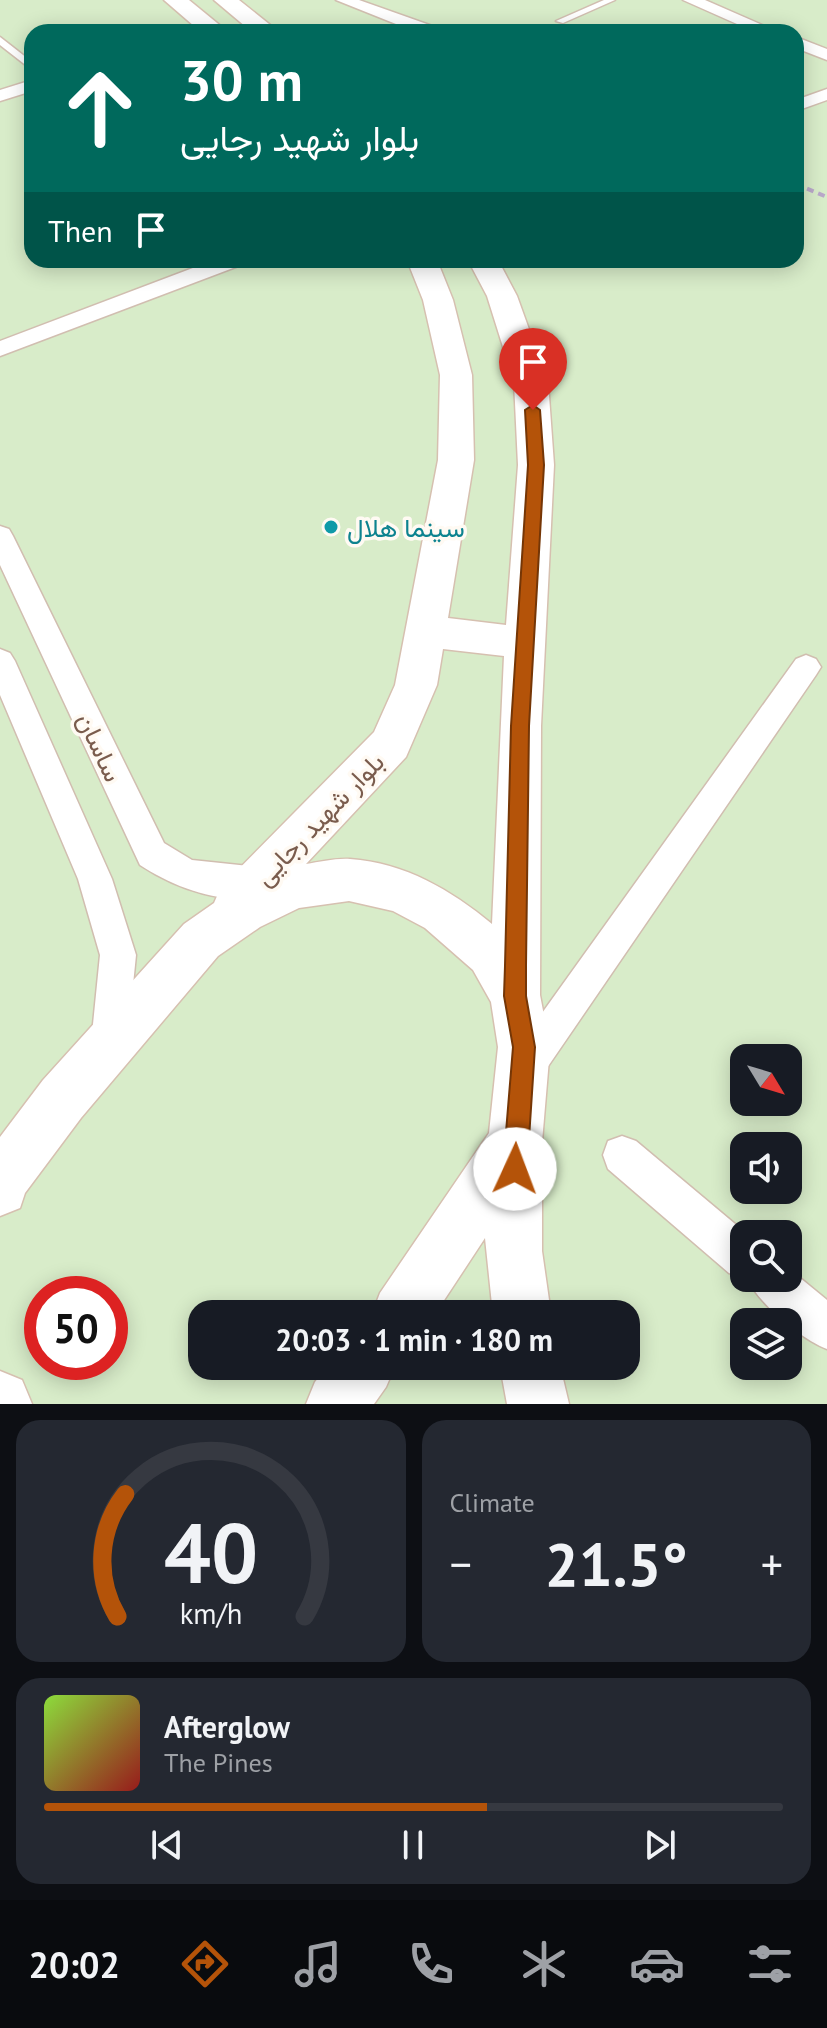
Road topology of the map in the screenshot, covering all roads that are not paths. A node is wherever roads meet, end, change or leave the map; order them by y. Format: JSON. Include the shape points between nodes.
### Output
{"nodes":[{"id":1,"x":175,"y":0,"type":"edge"},
{"id":2,"x":225,"y":0,"type":"edge"},
{"id":3,"x":344,"y":0,"type":"edge"},
{"id":4,"x":611,"y":0,"type":"edge"},
{"id":5,"x":692,"y":0,"type":"edge"},
{"id":6,"x":560,"y":21,"type":"dead end"},
{"id":7,"x":206,"y":24,"type":"edge"},
{"id":8,"x":256,"y":24,"type":"edge"},
{"id":9,"x":410,"y":24,"type":"edge"},
{"id":10,"x":750,"y":24,"type":"edge"},
{"id":11,"x":0,"y":40,"type":"edge"},
{"id":12,"x":804,"y":45,"type":"edge"},
{"id":13,"x":827,"y":55,"type":"edge"},
{"id":14,"x":24,"y":60,"type":"edge"},
{"id":15,"x":24,"y":88,"type":"edge"},
{"id":16,"x":827,"y":94,"type":"edge"},
{"id":17,"x":0,"y":96,"type":"edge"},
{"id":18,"x":804,"y":103,"type":"edge"},
{"id":19,"x":212,"y":268,"type":"edge"},
{"id":20,"x":425,"y":268,"type":"edge"},
{"id":21,"x":487,"y":268,"type":"edge"},
{"id":22,"x":0,"y":349,"type":"edge"},
{"id":23,"x":0,"y":536,"type":"edge"},
{"id":24,"x":426,"y":631,"type":"junction"},
{"id":25,"x":525,"y":643,"type":"junction"},
{"id":26,"x":0,"y":661,"type":"edge"},
{"id":27,"x":806,"y":667,"type":"dead end"},
{"id":28,"x":259,"y":882,"type":"junction"},
{"id":29,"x":201,"y":940,"type":"junction"},
{"id":30,"x":515,"y":996,"type":"junction"},
{"id":31,"x":109,"y":1046,"type":"junction"},
{"id":32,"x":522,"y":1073,"type":"junction"},
{"id":33,"x":515,"y":1142,"type":"junction"},
{"id":34,"x":622,"y":1155,"type":"dead end"},
{"id":35,"x":2,"y":1181,"type":"edge"},
{"id":36,"x":730,"y":1246,"type":"edge"},
{"id":37,"x":785,"y":1292,"type":"edge"},
{"id":38,"x":410,"y":1300,"type":"edge"},
{"id":39,"x":520,"y":1300,"type":"edge"},
{"id":40,"x":827,"y":1328,"type":"edge"},
{"id":41,"x":355,"y":1380,"type":"edge"},
{"id":42,"x":533,"y":1380,"type":"edge"},
{"id":43,"x":337,"y":1404,"type":"edge"},
{"id":44,"x":538,"y":1404,"type":"edge"}],
"edges":[{"from":1,"to":7,"type":"main road"},
{"from":2,"to":8,"type":"main road"},
{"from":3,"to":9,"type":"street"},
{"from":4,"to":6,"type":"lane"},
{"from":5,"to":10,"type":"street"},
{"from":11,"to":14,"type":"lane"},
{"from":12,"to":13,"type":"street"},
{"from":15,"to":17,"type":"street"},
{"from":16,"to":18,"type":"street"},
{"from":19,"to":22,"type":"street"},
{"from":20,"to":24,"type":"main road","name":"بلوار شهید رجایی","via":[[456,375],[456,460]]},
{"from":21,"to":25,"type":"main road","via":[[531,382],[536,465]]},
{"from":23,"to":28,"type":"street","name":"ساسان","via":[[152,854],[177,873]]},
{"from":24,"to":25,"type":"main road"},
{"from":24,"to":28,"type":"main road","name":"بلوار شهید رجایی","via":[[416,685],[391,744]]},
{"from":25,"to":30,"type":"main road"},
{"from":26,"to":31,"type":"street","via":[[95,879],[118,955]]},
{"from":27,"to":32,"type":"street"},
{"from":28,"to":29,"type":"main road","name":"بلوار شهید رجایی"},
{"from":29,"to":30,"type":"main road","via":[[243,911],[295,887],[349,880],[401,891],[442,912],[490,953]]},
{"from":29,"to":31,"type":"main road"},
{"from":30,"to":32,"type":"main road","via":[[524,1047]]},
{"from":31,"to":35,"type":"main road"},
{"from":32,"to":33,"type":"main road"},
{"from":33,"to":38,"type":"main road"},
{"from":33,"to":39,"type":"main road","via":[[513,1251]]},
{"from":34,"to":36,"type":"street"},
{"from":37,"to":40,"type":"street"},
{"from":41,"to":43,"type":"main road"},
{"from":42,"to":44,"type":"main road"}]}
